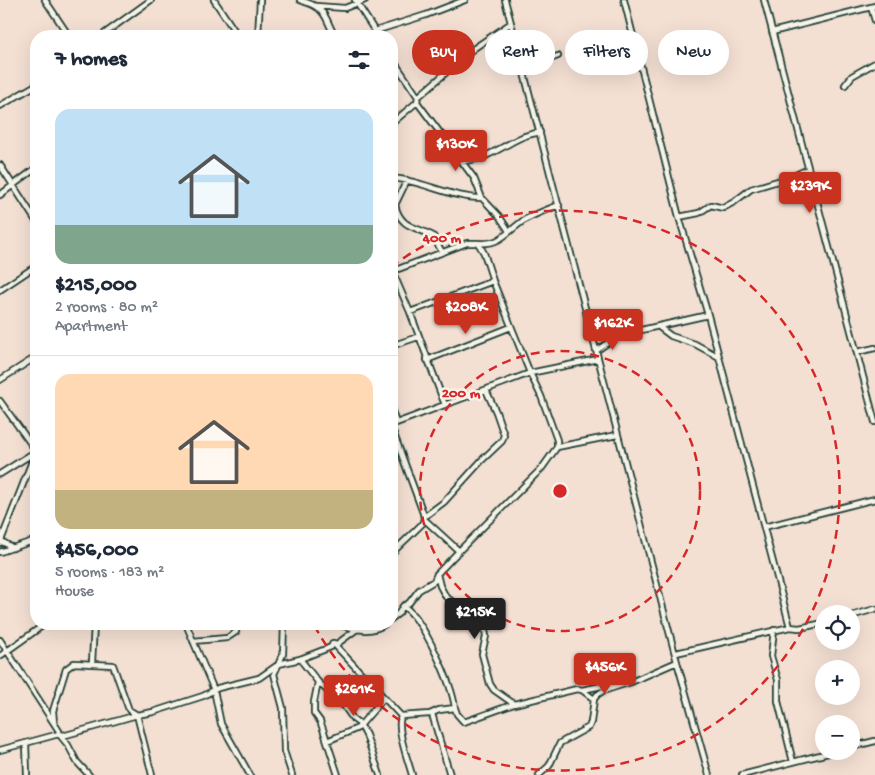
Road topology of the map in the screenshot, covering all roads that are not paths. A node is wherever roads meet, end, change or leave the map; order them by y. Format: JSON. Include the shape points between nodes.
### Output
{"nodes":[{"id":1,"x":45,"y":0,"type":"edge"},
{"id":2,"x":151,"y":0,"type":"edge"},
{"id":3,"x":214,"y":0,"type":"edge"},
{"id":4,"x":260,"y":0,"type":"edge"},
{"id":5,"x":300,"y":0,"type":"edge"},
{"id":6,"x":365,"y":0,"type":"edge"},
{"id":7,"x":465,"y":0,"type":"edge"},
{"id":8,"x":505,"y":0,"type":"edge"},
{"id":9,"x":624,"y":0,"type":"edge"},
{"id":10,"x":764,"y":0,"type":"edge"},
{"id":11,"x":355,"y":2,"type":"edge"},
{"id":12,"x":316,"y":6,"type":"junction"},
{"id":13,"x":873,"y":6,"type":"edge"},
{"id":14,"x":875,"y":21,"type":"edge"},
{"id":15,"x":511,"y":23,"type":"junction"},
{"id":16,"x":65,"y":30,"type":"edge"},
{"id":17,"x":109,"y":30,"type":"edge"},
{"id":18,"x":232,"y":30,"type":"edge"},
{"id":19,"x":258,"y":30,"type":"edge"},
{"id":20,"x":332,"y":30,"type":"edge"},
{"id":21,"x":373,"y":30,"type":"edge"},
{"id":22,"x":377,"y":30,"type":"edge"},
{"id":23,"x":513,"y":30,"type":"edge"},
{"id":24,"x":772,"y":32,"type":"junction"},
{"id":25,"x":558,"y":56,"type":"dead end"},
{"id":26,"x":555,"y":57,"type":"edge"},
{"id":27,"x":875,"y":63,"type":"edge"},
{"id":28,"x":398,"y":69,"type":"edge"},
{"id":29,"x":525,"y":75,"type":"edge"},
{"id":30,"x":845,"y":85,"type":"dead end"},
{"id":31,"x":30,"y":88,"type":"edge"},
{"id":32,"x":417,"y":100,"type":"junction"},
{"id":33,"x":0,"y":106,"type":"edge"},
{"id":34,"x":398,"y":118,"type":"edge"},
{"id":35,"x":540,"y":132,"type":"junction"},
{"id":36,"x":460,"y":161,"type":"junction"},
{"id":37,"x":473,"y":161,"type":"junction"},
{"id":38,"x":0,"y":166,"type":"edge"},
{"id":39,"x":808,"y":169,"type":"junction"},
{"id":40,"x":469,"y":172,"type":"junction"},
{"id":41,"x":30,"y":173,"type":"edge"},
{"id":42,"x":398,"y":179,"type":"edge"},
{"id":43,"x":408,"y":180,"type":"junction"},
{"id":44,"x":14,"y":186,"type":"junction"},
{"id":45,"x":0,"y":195,"type":"edge"},
{"id":46,"x":482,"y":198,"type":"junction"},
{"id":47,"x":398,"y":199,"type":"edge"},
{"id":48,"x":559,"y":205,"type":"junction"},
{"id":49,"x":30,"y":211,"type":"edge"},
{"id":50,"x":398,"y":213,"type":"edge"},
{"id":51,"x":679,"y":217,"type":"junction"},
{"id":52,"x":509,"y":231,"type":"junction"},
{"id":53,"x":478,"y":242,"type":"junction"},
{"id":54,"x":487,"y":244,"type":"junction"},
{"id":55,"x":442,"y":252,"type":"junction"},
{"id":56,"x":484,"y":253,"type":"junction"},
{"id":57,"x":398,"y":268,"type":"edge"},
{"id":58,"x":30,"y":270,"type":"edge"},
{"id":59,"x":493,"y":281,"type":"junction"},
{"id":60,"x":398,"y":284,"type":"edge"},
{"id":61,"x":0,"y":290,"type":"edge"},
{"id":62,"x":410,"y":312,"type":"junction"},
{"id":63,"x":708,"y":315,"type":"junction"},
{"id":64,"x":588,"y":318,"type":"junction"},
{"id":65,"x":511,"y":327,"type":"junction"},
{"id":66,"x":659,"y":327,"type":"junction"},
{"id":67,"x":619,"y":336,"type":"junction"},
{"id":68,"x":418,"y":337,"type":"junction"},
{"id":69,"x":398,"y":344,"type":"edge"},
{"id":70,"x":875,"y":348,"type":"edge"},
{"id":71,"x":596,"y":352,"type":"junction"},
{"id":72,"x":857,"y":352,"type":"junction"},
{"id":73,"x":719,"y":357,"type":"junction"},
{"id":74,"x":598,"y":358,"type":"junction"},
{"id":75,"x":428,"y":360,"type":"junction"},
{"id":76,"x":30,"y":361,"type":"edge"},
{"id":77,"x":530,"y":373,"type":"junction"},
{"id":78,"x":0,"y":380,"type":"edge"},
{"id":79,"x":486,"y":390,"type":"junction"},
{"id":80,"x":0,"y":401,"type":"edge"},
{"id":81,"x":445,"y":405,"type":"junction"},
{"id":82,"x":875,"y":422,"type":"edge"},
{"id":83,"x":398,"y":423,"type":"edge"},
{"id":84,"x":617,"y":435,"type":"junction"},
{"id":85,"x":398,"y":440,"type":"edge"},
{"id":86,"x":30,"y":444,"type":"edge"},
{"id":87,"x":557,"y":447,"type":"junction"},
{"id":88,"x":30,"y":456,"type":"edge"},
{"id":89,"x":30,"y":470,"type":"edge"},
{"id":90,"x":0,"y":474,"type":"edge"},
{"id":91,"x":875,"y":499,"type":"edge"},
{"id":92,"x":424,"y":518,"type":"junction"},
{"id":93,"x":764,"y":527,"type":"junction"},
{"id":94,"x":0,"y":542,"type":"edge"},
{"id":95,"x":30,"y":542,"type":"edge"},
{"id":96,"x":398,"y":547,"type":"edge"},
{"id":97,"x":13,"y":548,"type":"junction"},
{"id":98,"x":459,"y":551,"type":"junction"},
{"id":99,"x":0,"y":552,"type":"edge"},
{"id":100,"x":436,"y":574,"type":"junction"},
{"id":101,"x":403,"y":606,"type":"junction"},
{"id":102,"x":875,"y":609,"type":"edge"},
{"id":103,"x":860,"y":613,"type":"edge"},
{"id":104,"x":398,"y":614,"type":"edge"},
{"id":105,"x":815,"y":625,"type":"edge"},
{"id":106,"x":790,"y":626,"type":"junction"},
{"id":107,"x":36,"y":630,"type":"edge"},
{"id":108,"x":94,"y":630,"type":"edge"},
{"id":109,"x":188,"y":630,"type":"edge"},
{"id":110,"x":236,"y":630,"type":"edge"},
{"id":111,"x":284,"y":630,"type":"edge"},
{"id":112,"x":356,"y":630,"type":"edge"},
{"id":113,"x":774,"y":630,"type":"junction"},
{"id":114,"x":0,"y":640,"type":"edge"},
{"id":115,"x":193,"y":641,"type":"junction"},
{"id":116,"x":333,"y":643,"type":"junction"},
{"id":117,"x":8,"y":650,"type":"junction"},
{"id":118,"x":676,"y":654,"type":"junction"},
{"id":119,"x":0,"y":656,"type":"edge"},
{"id":120,"x":300,"y":659,"type":"junction"},
{"id":121,"x":677,"y":662,"type":"junction"},
{"id":122,"x":92,"y":663,"type":"junction"},
{"id":123,"x":279,"y":664,"type":"junction"},
{"id":124,"x":318,"y":682,"type":"junction"},
{"id":125,"x":626,"y":684,"type":"junction"},
{"id":126,"x":214,"y":690,"type":"junction"},
{"id":127,"x":582,"y":690,"type":"junction"},
{"id":128,"x":384,"y":698,"type":"junction"},
{"id":129,"x":594,"y":699,"type":"junction"},
{"id":130,"x":514,"y":704,"type":"junction"},
{"id":131,"x":455,"y":708,"type":"junction"},
{"id":132,"x":432,"y":714,"type":"junction"},
{"id":133,"x":137,"y":715,"type":"junction"},
{"id":134,"x":401,"y":716,"type":"junction"},
{"id":135,"x":360,"y":724,"type":"junction"},
{"id":136,"x":54,"y":726,"type":"junction"},
{"id":137,"x":59,"y":734,"type":"junction"},
{"id":138,"x":327,"y":741,"type":"junction"},
{"id":139,"x":875,"y":742,"type":"edge"},
{"id":140,"x":26,"y":743,"type":"junction"},
{"id":141,"x":860,"y":745,"type":"edge"},
{"id":142,"x":0,"y":750,"type":"edge"},
{"id":143,"x":815,"y":756,"type":"edge"},
{"id":144,"x":793,"y":762,"type":"junction"},
{"id":145,"x":27,"y":775,"type":"edge"},
{"id":146,"x":88,"y":775,"type":"edge"},
{"id":147,"x":152,"y":775,"type":"edge"},
{"id":148,"x":250,"y":775,"type":"edge"},
{"id":149,"x":292,"y":775,"type":"edge"},
{"id":150,"x":338,"y":775,"type":"edge"},
{"id":151,"x":380,"y":775,"type":"edge"},
{"id":152,"x":412,"y":775,"type":"edge"},
{"id":153,"x":450,"y":775,"type":"edge"},
{"id":154,"x":539,"y":775,"type":"edge"},
{"id":155,"x":708,"y":775,"type":"edge"},
{"id":156,"x":742,"y":775,"type":"edge"}],
"edges":[{"from":1,"to":16,"type":"street"},
{"from":2,"to":17,"type":"street"},
{"from":3,"to":18,"type":"street"},
{"from":4,"to":19,"type":"street"},
{"from":5,"to":12,"type":"street"},
{"from":6,"to":11,"type":"street"},
{"from":7,"to":22,"type":"street"},
{"from":8,"to":15,"type":"street"},
{"from":9,"to":51,"type":"street"},
{"from":10,"to":24,"type":"street"},
{"from":11,"to":12,"type":"street","via":[[345,8]]},
{"from":11,"to":21,"type":"street"},
{"from":12,"to":20,"type":"street","via":[[326,16]]},
{"from":13,"to":14,"type":"street"},
{"from":13,"to":24,"type":"street"},
{"from":15,"to":23,"type":"street"},
{"from":15,"to":32,"type":"street","via":[[472,48]]},
{"from":24,"to":39,"type":"street"},
{"from":25,"to":26,"type":"street"},
{"from":27,"to":30,"type":"street","via":[[852,76]]},
{"from":28,"to":32,"type":"street"},
{"from":29,"to":35,"type":"street"},
{"from":31,"to":33,"type":"street"},
{"from":32,"to":34,"type":"street"},
{"from":32,"to":36,"type":"street"},
{"from":35,"to":37,"type":"street","via":[[519,138]]},
{"from":35,"to":48,"type":"street"},
{"from":36,"to":37,"type":"street"},
{"from":36,"to":40,"type":"street"},
{"from":37,"to":40,"type":"street"},
{"from":38,"to":44,"type":"street"},
{"from":39,"to":51,"type":"street","via":[[751,189],[723,208],[711,205],[699,213]]},
{"from":39,"to":72,"type":"street"},
{"from":40,"to":46,"type":"street"},
{"from":41,"to":44,"type":"street"},
{"from":42,"to":43,"type":"street"},
{"from":43,"to":46,"type":"street","via":[[444,192]]},
{"from":43,"to":47,"type":"street"},
{"from":44,"to":45,"type":"street"},
{"from":44,"to":49,"type":"street"},
{"from":46,"to":52,"type":"street"},
{"from":48,"to":52,"type":"street","via":[[524,220]]},
{"from":48,"to":64,"type":"street"},
{"from":50,"to":55,"type":"street","via":[[411,228],[433,236]]},
{"from":51,"to":63,"type":"street"},
{"from":52,"to":54,"type":"street"},
{"from":53,"to":54,"type":"street"},
{"from":53,"to":55,"type":"street"},
{"from":53,"to":56,"type":"street"},
{"from":54,"to":56,"type":"street"},
{"from":55,"to":57,"type":"street"},
{"from":56,"to":59,"type":"street"},
{"from":58,"to":61,"type":"street"},
{"from":59,"to":62,"type":"street"},
{"from":59,"to":65,"type":"street"},
{"from":60,"to":62,"type":"street"},
{"from":62,"to":68,"type":"street"},
{"from":63,"to":66,"type":"street"},
{"from":63,"to":73,"type":"street"},
{"from":64,"to":67,"type":"street"},
{"from":64,"to":71,"type":"street"},
{"from":65,"to":75,"type":"street"},
{"from":65,"to":77,"type":"street"},
{"from":66,"to":67,"type":"street"},
{"from":66,"to":73,"type":"street","via":[[671,336]]},
{"from":67,"to":71,"type":"street"},
{"from":68,"to":69,"type":"street"},
{"from":68,"to":75,"type":"street"},
{"from":70,"to":72,"type":"street"},
{"from":71,"to":74,"type":"street"},
{"from":72,"to":82,"type":"street"},
{"from":73,"to":93,"type":"street"},
{"from":74,"to":77,"type":"street"},
{"from":74,"to":84,"type":"street"},
{"from":75,"to":81,"type":"street"},
{"from":76,"to":78,"type":"street"},
{"from":77,"to":79,"type":"street"},
{"from":77,"to":87,"type":"street"},
{"from":79,"to":81,"type":"street"},
{"from":79,"to":92,"type":"street","via":[[504,435],[502,441],[444,502]]},
{"from":80,"to":86,"type":"street"},
{"from":81,"to":83,"type":"street"},
{"from":84,"to":87,"type":"street"},
{"from":84,"to":118,"type":"street"},
{"from":85,"to":92,"type":"street"},
{"from":87,"to":98,"type":"street","via":[[542,468]]},
{"from":88,"to":90,"type":"street"},
{"from":89,"to":94,"type":"street"},
{"from":91,"to":93,"type":"street"},
{"from":92,"to":96,"type":"street"},
{"from":92,"to":98,"type":"street"},
{"from":93,"to":106,"type":"street"},
{"from":94,"to":97,"type":"street"},
{"from":95,"to":97,"type":"street"},
{"from":97,"to":99,"type":"street"},
{"from":98,"to":100,"type":"street"},
{"from":100,"to":101,"type":"street","via":[[434,581]]},
{"from":100,"to":130,"type":"street","via":[[446,597],[486,633],[482,654],[490,684]]},
{"from":101,"to":104,"type":"street"},
{"from":101,"to":131,"type":"street","via":[[412,613],[442,663]]},
{"from":102,"to":103,"type":"street"},
{"from":105,"to":106,"type":"street"},
{"from":106,"to":113,"type":"street"},
{"from":107,"to":117,"type":"street"},
{"from":108,"to":122,"type":"street"},
{"from":109,"to":115,"type":"street"},
{"from":110,"to":115,"type":"street","via":[[226,638]]},
{"from":111,"to":123,"type":"street","via":[[283,654]]},
{"from":112,"to":116,"type":"street","via":[[337,644]]},
{"from":113,"to":118,"type":"street"},
{"from":113,"to":144,"type":"street","via":[[771,656]]},
{"from":114,"to":117,"type":"street"},
{"from":115,"to":126,"type":"street"},
{"from":116,"to":120,"type":"street","via":[[331,647]]},
{"from":116,"to":128,"type":"street"},
{"from":117,"to":119,"type":"street"},
{"from":117,"to":136,"type":"street"},
{"from":118,"to":121,"type":"street"},
{"from":120,"to":123,"type":"street"},
{"from":120,"to":124,"type":"street"},
{"from":121,"to":125,"type":"street"},
{"from":121,"to":155,"type":"street"},
{"from":122,"to":133,"type":"street","via":[[114,665],[129,710]]},
{"from":122,"to":136,"type":"street","via":[[74,663],[66,669],[53,711]]},
{"from":123,"to":126,"type":"street","via":[[259,678]]},
{"from":123,"to":149,"type":"street","via":[[274,678],[283,708],[284,751]]},
{"from":124,"to":135,"type":"street"},
{"from":124,"to":138,"type":"street","via":[[314,713]]},
{"from":125,"to":127,"type":"street"},
{"from":125,"to":129,"type":"street","via":[[603,691]]},
{"from":126,"to":133,"type":"street"},
{"from":126,"to":148,"type":"street","via":[[221,724]]},
{"from":127,"to":129,"type":"street"},
{"from":127,"to":130,"type":"street","via":[[568,690]]},
{"from":128,"to":134,"type":"street"},
{"from":128,"to":135,"type":"street"},
{"from":129,"to":154,"type":"street","via":[[589,727],[560,743],[549,766]]},
{"from":130,"to":131,"type":"street","via":[[464,722]]},
{"from":131,"to":132,"type":"street"},
{"from":132,"to":134,"type":"street"},
{"from":132,"to":153,"type":"street"},
{"from":133,"to":137,"type":"street","via":[[66,735]]},
{"from":133,"to":147,"type":"street"},
{"from":134,"to":152,"type":"street","via":[[400,730]]},
{"from":135,"to":138,"type":"street","via":[[356,729]]},
{"from":135,"to":151,"type":"street"},
{"from":136,"to":137,"type":"street"},
{"from":137,"to":140,"type":"street"},
{"from":137,"to":146,"type":"street"},
{"from":138,"to":150,"type":"street"},
{"from":139,"to":141,"type":"street"},
{"from":140,"to":142,"type":"street"},
{"from":140,"to":145,"type":"street"},
{"from":143,"to":144,"type":"street"},
{"from":144,"to":156,"type":"street"}]}
